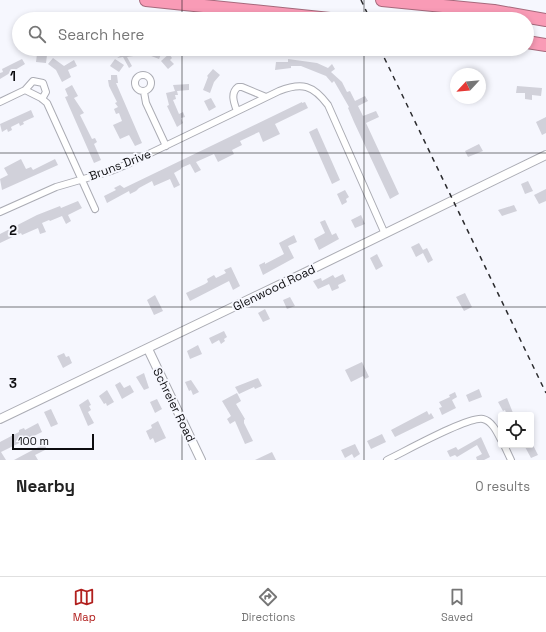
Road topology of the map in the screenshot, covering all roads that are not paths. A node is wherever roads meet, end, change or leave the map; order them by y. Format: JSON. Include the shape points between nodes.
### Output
{"nodes":[{"id":1,"x":146,"y":0,"type":"edge"},
{"id":2,"x":382,"y":0,"type":"edge"},
{"id":3,"x":262,"y":12,"type":"edge"},
{"id":4,"x":500,"y":12,"type":"edge"},
{"id":5,"x":534,"y":18,"type":"edge"},
{"id":6,"x":546,"y":20,"type":"edge"},
{"id":7,"x":534,"y":43,"type":"edge"},
{"id":8,"x":546,"y":45,"type":"edge"},
{"id":9,"x":25,"y":90,"type":"junction"},
{"id":10,"x":144,"y":92,"type":"dead end"},
{"id":11,"x":266,"y":97,"type":"junction"},
{"id":12,"x":42,"y":99,"type":"junction"},
{"id":13,"x":0,"y":102,"type":"edge"},
{"id":14,"x":237,"y":111,"type":"junction"},
{"id":15,"x":166,"y":146,"type":"junction"},
{"id":16,"x":546,"y":155,"type":"edge"},
{"id":17,"x":81,"y":180,"type":"junction"},
{"id":18,"x":95,"y":209,"type":"dead end"},
{"id":19,"x":0,"y":212,"type":"edge"},
{"id":20,"x":385,"y":234,"type":"junction"},
{"id":21,"x":148,"y":349,"type":"junction"},
{"id":22,"x":0,"y":419,"type":"edge"},
{"id":23,"x":498,"y":436,"type":"edge"},
{"id":24,"x":505,"y":448,"type":"edge"},
{"id":25,"x":201,"y":460,"type":"edge"},
{"id":26,"x":387,"y":460,"type":"edge"},
{"id":27,"x":511,"y":460,"type":"edge"}],
"edges":[{"from":1,"to":3,"type":"highway"},
{"from":2,"to":4,"type":"highway"},
{"from":5,"to":6,"type":"highway"},
{"from":7,"to":8,"type":"highway"},
{"from":9,"to":12,"type":"street"},
{"from":9,"to":12,"type":"street","via":[[33,81],[43,83],[46,92]]},
{"from":9,"to":13,"type":"street"},
{"from":10,"to":15,"type":"street","via":[[146,103]]},
{"from":11,"to":14,"type":"street","name":"Bruns Drive"},
{"from":11,"to":14,"type":"street","via":[[238,87],[233,95]]},
{"from":11,"to":20,"type":"street","name":"Bruns Drive","via":[[299,85],[310,88],[323,98],[332,112]]},
{"from":12,"to":17,"type":"street","via":[[47,103]]},
{"from":14,"to":15,"type":"street","name":"Bruns Drive"},
{"from":15,"to":17,"type":"street","name":"Bruns Drive","via":[[111,171]]},
{"from":16,"to":20,"type":"street","name":"Glenwood Road"},
{"from":17,"to":18,"type":"street"},
{"from":17,"to":19,"type":"street","name":"Bruns Drive","via":[[40,193]]},
{"from":20,"to":21,"type":"street","name":"Glenwood Road"},
{"from":21,"to":22,"type":"street","name":"Glenwood Road"},
{"from":21,"to":25,"type":"street","name":"Schreier Road"},
{"from":23,"to":26,"type":"street","via":[[490,424],[483,419],[476,419]]},
{"from":24,"to":27,"type":"street"}]}
